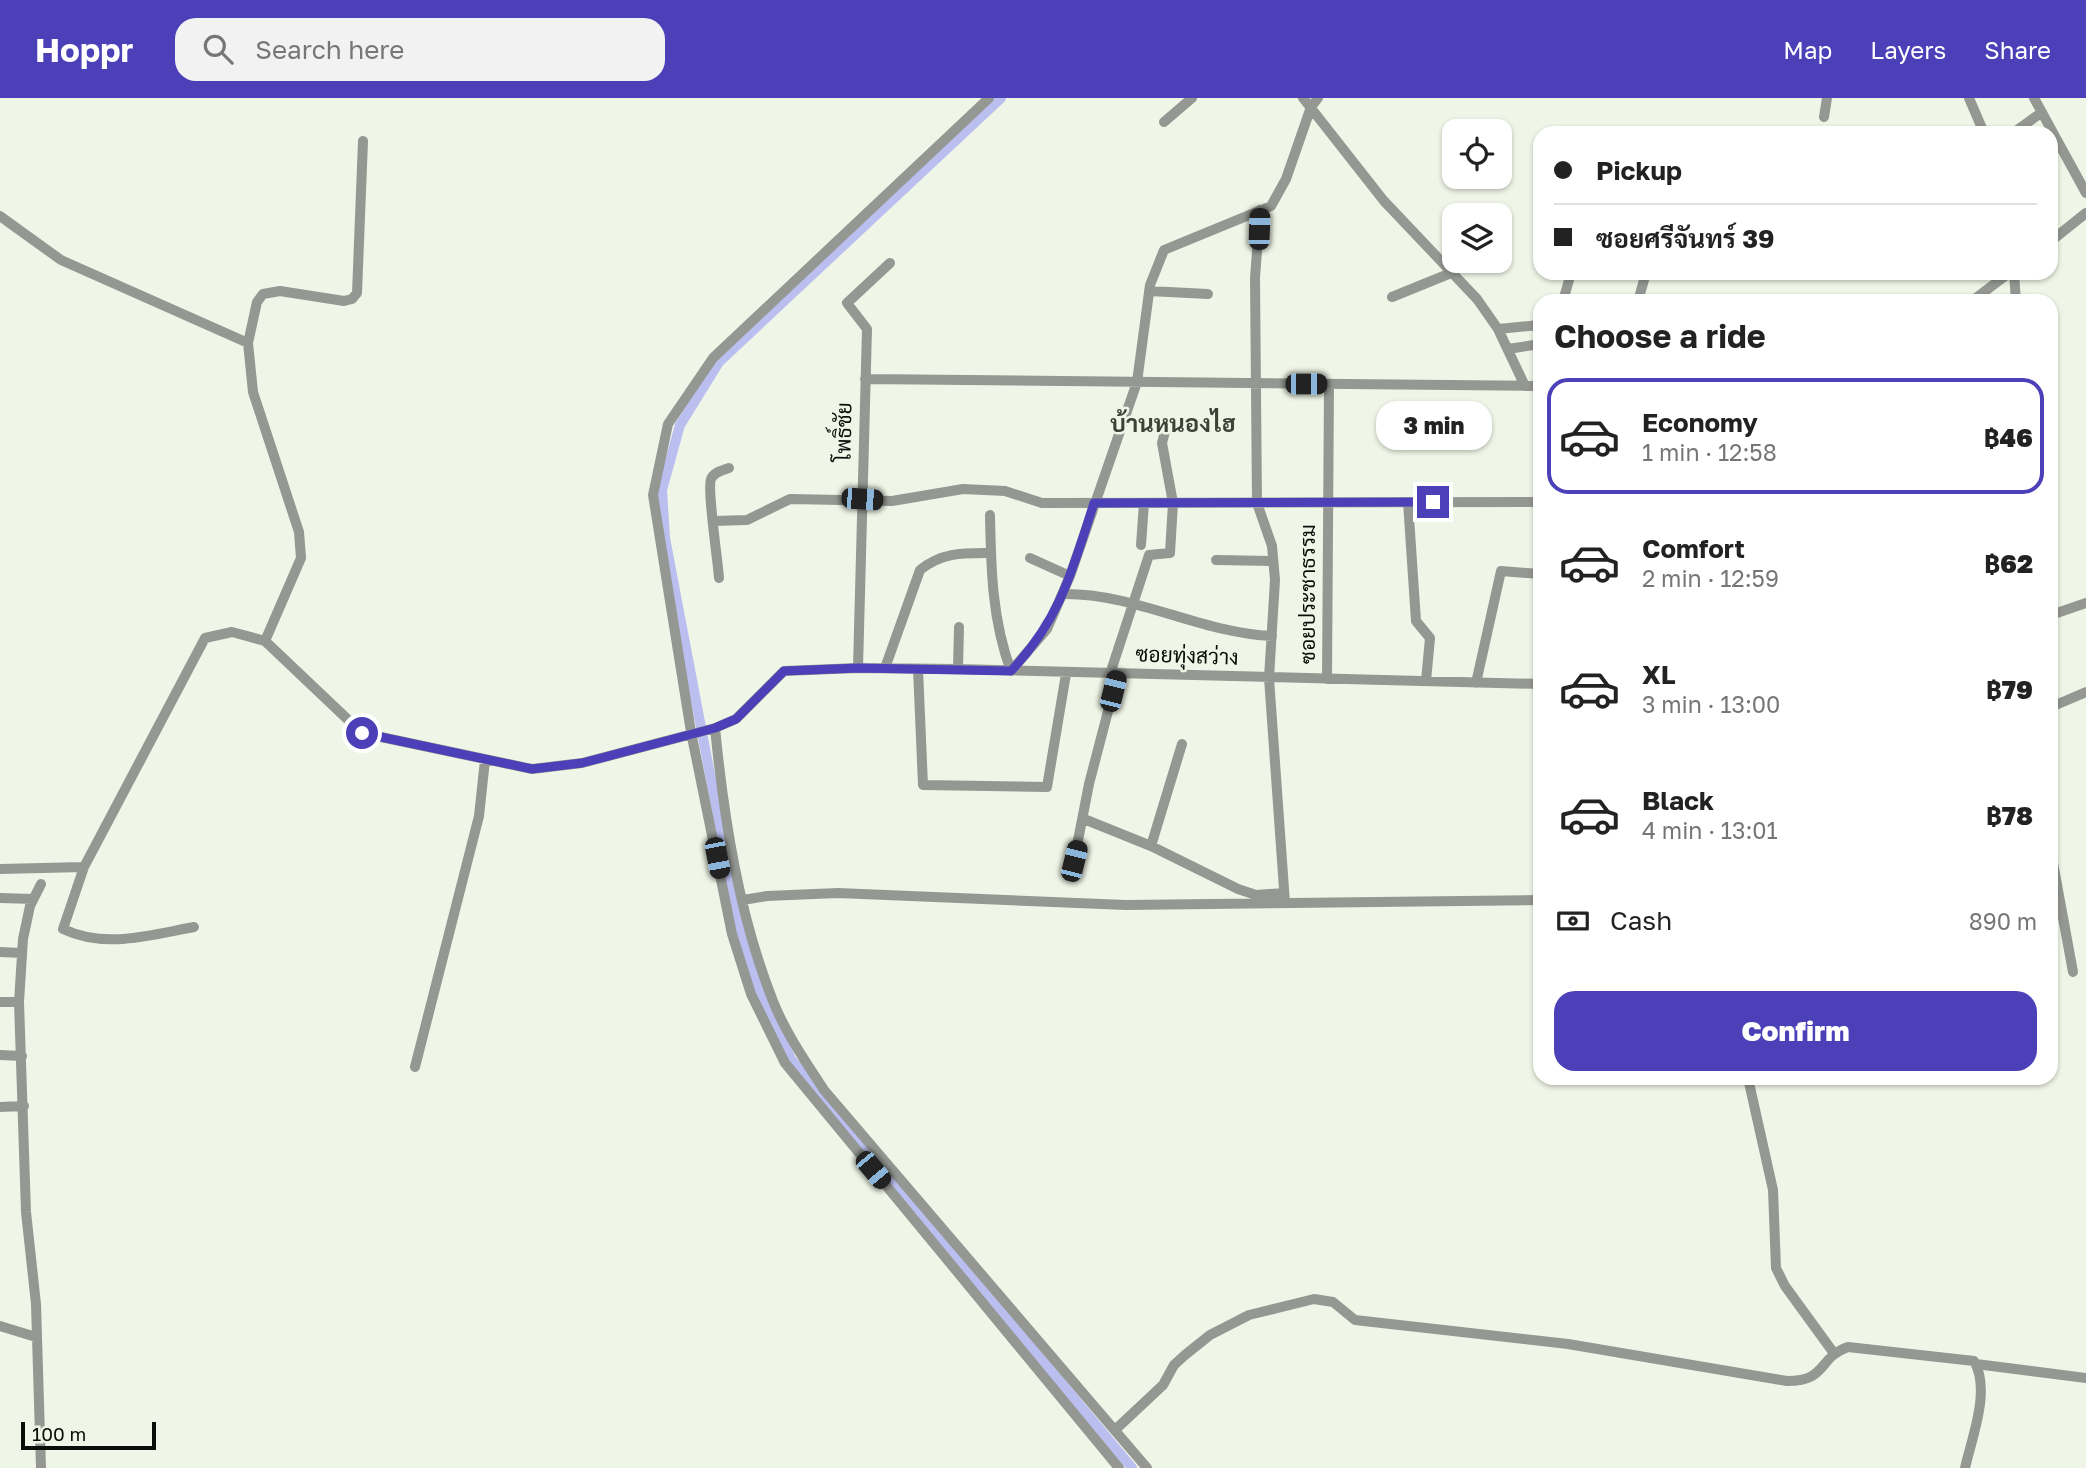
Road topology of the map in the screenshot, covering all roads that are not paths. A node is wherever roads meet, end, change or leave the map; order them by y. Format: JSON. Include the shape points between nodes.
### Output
{"nodes":[{"id":1,"x":989,"y":98,"type":"edge"},
{"id":2,"x":1192,"y":98,"type":"edge"},
{"id":3,"x":1303,"y":98,"type":"edge"},
{"id":4,"x":1827,"y":98,"type":"edge"},
{"id":5,"x":1969,"y":98,"type":"edge"},
{"id":6,"x":2034,"y":98,"type":"edge"},
{"id":7,"x":1315,"y":103,"type":"edge"},
{"id":8,"x":2042,"y":113,"type":"junction"},
{"id":9,"x":1824,"y":117,"type":"dead end"},
{"id":10,"x":1164,"y":122,"type":"dead end"},
{"id":11,"x":1981,"y":126,"type":"edge"},
{"id":12,"x":2023,"y":126,"type":"edge"},
{"id":13,"x":2049,"y":126,"type":"edge"},
{"id":14,"x":363,"y":141,"type":"dead end"},
{"id":15,"x":2058,"y":142,"type":"edge"},
{"id":16,"x":2086,"y":193,"type":"edge"},
{"id":17,"x":1260,"y":210,"type":"junction"},
{"id":18,"x":2086,"y":213,"type":"edge"},
{"id":19,"x":0,"y":216,"type":"edge"},
{"id":20,"x":2058,"y":235,"type":"edge"},
{"id":21,"x":890,"y":263,"type":"dead end"},
{"id":22,"x":1442,"y":263,"type":"edge"},
{"id":23,"x":1451,"y":273,"type":"joint"},
{"id":24,"x":2002,"y":280,"type":"edge"},
{"id":25,"x":1149,"y":291,"type":"junction"},
{"id":26,"x":1208,"y":294,"type":"dead end"},
{"id":27,"x":1982,"y":294,"type":"edge"},
{"id":28,"x":1392,"y":297,"type":"dead end"},
{"id":29,"x":1533,"y":326,"type":"edge"},
{"id":30,"x":1499,"y":329,"type":"junction"},
{"id":31,"x":248,"y":343,"type":"junction"},
{"id":32,"x":1533,"y":345,"type":"edge"},
{"id":33,"x":1508,"y":349,"type":"junction"},
{"id":34,"x":865,"y":379,"type":"junction"},
{"id":35,"x":1137,"y":382,"type":"junction"},
{"id":36,"x":1258,"y":383,"type":"junction"},
{"id":37,"x":1329,"y":384,"type":"junction"},
{"id":38,"x":1525,"y":386,"type":"junction"},
{"id":39,"x":1533,"y":386,"type":"edge"},
{"id":40,"x":1167,"y":424,"type":"dead end"},
{"id":41,"x":729,"y":468,"type":"dead end"},
{"id":42,"x":862,"y":499,"type":"junction"},
{"id":43,"x":1408,"y":502,"type":"junction"},
{"id":44,"x":1533,"y":502,"type":"edge"},
{"id":45,"x":1094,"y":503,"type":"junction"},
{"id":46,"x":1144,"y":503,"type":"junction"},
{"id":47,"x":1173,"y":503,"type":"junction"},
{"id":48,"x":1257,"y":503,"type":"junction"},
{"id":49,"x":1328,"y":503,"type":"junction"},
{"id":50,"x":990,"y":515,"type":"dead end"},
{"id":51,"x":714,"y":521,"type":"junction"},
{"id":52,"x":1141,"y":545,"type":"dead end"},
{"id":53,"x":991,"y":553,"type":"junction"},
{"id":54,"x":1030,"y":558,"type":"dead end"},
{"id":55,"x":1216,"y":560,"type":"dead end"},
{"id":56,"x":1272,"y":561,"type":"junction"},
{"id":57,"x":1533,"y":573,"type":"edge"},
{"id":58,"x":1070,"y":576,"type":"junction"},
{"id":59,"x":719,"y":578,"type":"dead end"},
{"id":60,"x":1063,"y":594,"type":"junction"},
{"id":61,"x":1135,"y":603,"type":"junction"},
{"id":62,"x":2086,"y":603,"type":"edge"},
{"id":63,"x":2058,"y":613,"type":"edge"},
{"id":64,"x":959,"y":627,"type":"dead end"},
{"id":65,"x":1272,"y":636,"type":"junction"},
{"id":66,"x":265,"y":641,"type":"junction"},
{"id":67,"x":858,"y":668,"type":"junction"},
{"id":68,"x":885,"y":668,"type":"junction"},
{"id":69,"x":918,"y":669,"type":"junction"},
{"id":70,"x":958,"y":669,"type":"junction"},
{"id":71,"x":1011,"y":671,"type":"junction"},
{"id":72,"x":1066,"y":674,"type":"junction"},
{"id":73,"x":1114,"y":674,"type":"junction"},
{"id":74,"x":1269,"y":678,"type":"junction"},
{"id":75,"x":1327,"y":679,"type":"junction"},
{"id":76,"x":1426,"y":681,"type":"junction"},
{"id":77,"x":1476,"y":682,"type":"junction"},
{"id":78,"x":1533,"y":684,"type":"edge"},
{"id":79,"x":2086,"y":691,"type":"edge"},
{"id":80,"x":2058,"y":704,"type":"edge"},
{"id":81,"x":703,"y":730,"type":"junction"},
{"id":82,"x":1182,"y":744,"type":"dead end"},
{"id":83,"x":485,"y":760,"type":"junction"},
{"id":84,"x":1084,"y":819,"type":"junction"},
{"id":85,"x":1151,"y":846,"type":"junction"},
{"id":86,"x":1074,"y":861,"type":"dead end"},
{"id":87,"x":84,"y":867,"type":"junction"},
{"id":88,"x":0,"y":869,"type":"edge"},
{"id":89,"x":41,"y":884,"type":"dead end"},
{"id":90,"x":2058,"y":890,"type":"edge"},
{"id":91,"x":0,"y":898,"type":"edge"},
{"id":92,"x":1284,"y":898,"type":"junction"},
{"id":93,"x":33,"y":899,"type":"junction"},
{"id":94,"x":743,"y":900,"type":"junction"},
{"id":95,"x":1533,"y":900,"type":"edge"},
{"id":96,"x":194,"y":927,"type":"dead end"},
{"id":97,"x":0,"y":952,"type":"edge"},
{"id":98,"x":22,"y":953,"type":"junction"},
{"id":99,"x":2073,"y":972,"type":"dead end"},
{"id":100,"x":0,"y":1002,"type":"edge"},
{"id":101,"x":19,"y":1002,"type":"junction"},
{"id":102,"x":0,"y":1055,"type":"edge"},
{"id":103,"x":22,"y":1056,"type":"junction"},
{"id":104,"x":415,"y":1067,"type":"dead end"},
{"id":105,"x":1750,"y":1085,"type":"edge"},
{"id":106,"x":24,"y":1106,"type":"junction"},
{"id":107,"x":0,"y":1107,"type":"edge"},
{"id":108,"x":0,"y":1326,"type":"edge"},
{"id":109,"x":36,"y":1337,"type":"junction"},
{"id":110,"x":1833,"y":1352,"type":"junction"},
{"id":111,"x":1976,"y":1364,"type":"junction"},
{"id":112,"x":2086,"y":1378,"type":"edge"},
{"id":113,"x":1115,"y":1430,"type":"junction"},
{"id":114,"x":41,"y":1468,"type":"edge"},
{"id":115,"x":1119,"y":1468,"type":"edge"},
{"id":116,"x":1147,"y":1468,"type":"edge"},
{"id":117,"x":1965,"y":1468,"type":"edge"}],
"edges":[{"from":1,"to":81,"type":"street","via":[[713,358],[668,424],[653,495]]},
{"from":2,"to":10,"type":"street"},
{"from":3,"to":7,"type":"street"},
{"from":4,"to":9,"type":"street"},
{"from":5,"to":11,"type":"street"},
{"from":6,"to":8,"type":"street"},
{"from":7,"to":17,"type":"street","via":[[1286,179],[1271,206]]},
{"from":7,"to":22,"type":"street","via":[[1384,201]]},
{"from":8,"to":12,"type":"street"},
{"from":8,"to":13,"type":"street"},
{"from":14,"to":31,"type":"street","via":[[357,293],[344,301],[280,291],[264,294],[257,302]]},
{"from":15,"to":16,"type":"street"},
{"from":17,"to":25,"type":"street","via":[[1164,250]]},
{"from":17,"to":36,"type":"street","via":[[1255,278]]},
{"from":18,"to":20,"type":"street"},
{"from":19,"to":31,"type":"street","via":[[61,260]]},
{"from":21,"to":34,"type":"street","name":"โพธิ์ชัย","via":[[848,303],[867,329]]},
{"from":23,"to":28,"type":"street"},
{"from":23,"to":30,"type":"street"},
{"from":24,"to":27,"type":"street"},
{"from":25,"to":26,"type":"street"},
{"from":25,"to":35,"type":"street"},
{"from":29,"to":30,"type":"street"},
{"from":30,"to":33,"type":"street"},
{"from":31,"to":66,"type":"street","via":[[253,392],[299,532],[301,558]]},
{"from":32,"to":33,"type":"street"},
{"from":33,"to":38,"type":"street"},
{"from":34,"to":35,"type":"street"},
{"from":34,"to":42,"type":"street","name":"โพธิ์ชัย"},
{"from":35,"to":36,"type":"street"},
{"from":35,"to":45,"type":"street"},
{"from":36,"to":37,"type":"street"},
{"from":36,"to":48,"type":"street"},
{"from":37,"to":38,"type":"street"},
{"from":37,"to":49,"type":"street","name":"ซอยประชาธรรม"},
{"from":38,"to":39,"type":"street"},
{"from":40,"to":47,"type":"street","via":[[1163,443]]},
{"from":41,"to":51,"type":"street","via":[[710,480]]},
{"from":42,"to":45,"type":"street","via":[[892,501],[963,489],[1005,491],[1042,503]]},
{"from":42,"to":51,"type":"street","via":[[790,499],[747,520]]},
{"from":42,"to":67,"type":"street","name":"โพธิ์ชัย"},
{"from":43,"to":44,"type":"street"},
{"from":43,"to":49,"type":"street"},
{"from":43,"to":76,"type":"street","via":[[1416,621],[1430,638]]},
{"from":45,"to":46,"type":"street"},
{"from":45,"to":58,"type":"street"},
{"from":46,"to":47,"type":"street"},
{"from":46,"to":52,"type":"street"},
{"from":47,"to":48,"type":"street"},
{"from":47,"to":61,"type":"street","via":[[1170,553],[1149,555]]},
{"from":48,"to":49,"type":"street"},
{"from":48,"to":56,"type":"street","via":[[1272,546]]},
{"from":49,"to":75,"type":"street","name":"ซอยประชาธรรม"},
{"from":50,"to":53,"type":"street"},
{"from":51,"to":59,"type":"street"},
{"from":53,"to":68,"type":"street","via":[[953,553],[932,559],[920,570]]},
{"from":53,"to":71,"type":"street","via":[[996,618]]},
{"from":54,"to":58,"type":"street"},
{"from":55,"to":56,"type":"street"},
{"from":56,"to":65,"type":"street"},
{"from":57,"to":77,"type":"street","via":[[1501,571]]},
{"from":58,"to":60,"type":"street"},
{"from":60,"to":61,"type":"street"},
{"from":60,"to":71,"type":"street","via":[[1047,629]]},
{"from":61,"to":65,"type":"street","via":[[1194,623]]},
{"from":61,"to":73,"type":"street"},
{"from":62,"to":63,"type":"street"},
{"from":64,"to":70,"type":"street"},
{"from":65,"to":74,"type":"street"},
{"from":66,"to":83,"type":"street","name":"ซอยทุ่งสว่าง","via":[[362,733]]},
{"from":66,"to":87,"type":"street","via":[[232,632],[205,638]]},
{"from":67,"to":68,"type":"street","name":"ซอยทุ่งสว่าง"},
{"from":67,"to":81,"type":"street","name":"ซอยทุ่งสว่าง","via":[[784,671],[736,719]]},
{"from":68,"to":69,"type":"street","name":"ซอยทุ่งสว่าง"},
{"from":69,"to":70,"type":"street","name":"ซอยทุ่งสว่าง"},
{"from":69,"to":72,"type":"street","via":[[923,785],[1047,787]]},
{"from":70,"to":71,"type":"street","name":"ซอยทุ่งสว่าง"},
{"from":71,"to":72,"type":"street","name":"ซอยทุ่งสว่าง"},
{"from":72,"to":73,"type":"street","name":"ซอยทุ่งสว่าง"},
{"from":73,"to":74,"type":"street","name":"ซอยทุ่งสว่าง"},
{"from":73,"to":84,"type":"street"},
{"from":74,"to":75,"type":"street","name":"ซอยทุ่งสว่าง"},
{"from":74,"to":92,"type":"street"},
{"from":75,"to":76,"type":"street","name":"ซอยทุ่งสว่าง"},
{"from":76,"to":77,"type":"street","name":"ซอยทุ่งสว่าง"},
{"from":77,"to":78,"type":"street","name":"ซอยทุ่งสว่าง"},
{"from":79,"to":80,"type":"street"},
{"from":81,"to":83,"type":"street","name":"ซอยทุ่งสว่าง","via":[[582,763],[532,769]]},
{"from":81,"to":94,"type":"street","via":[[720,780]]},
{"from":81,"to":115,"type":"street","via":[[732,934],[751,994],[785,1063]]},
{"from":82,"to":85,"type":"street"},
{"from":83,"to":104,"type":"street","via":[[479,816]]},
{"from":84,"to":85,"type":"street"},
{"from":84,"to":86,"type":"street"},
{"from":85,"to":92,"type":"street","via":[[1238,890]]},
{"from":87,"to":88,"type":"street"},
{"from":87,"to":96,"type":"street","via":[[63,929],[108,941]]},
{"from":89,"to":93,"type":"street"},
{"from":90,"to":99,"type":"street"},
{"from":91,"to":93,"type":"street"},
{"from":92,"to":94,"type":"street","via":[[1126,905],[838,893]]},
{"from":92,"to":95,"type":"street"},
{"from":93,"to":98,"type":"street"},
{"from":94,"to":113,"type":"street","via":[[774,1004],[824,1090]]},
{"from":97,"to":98,"type":"street"},
{"from":98,"to":101,"type":"street"},
{"from":100,"to":101,"type":"street"},
{"from":101,"to":103,"type":"street"},
{"from":102,"to":103,"type":"street"},
{"from":103,"to":106,"type":"street"},
{"from":105,"to":110,"type":"street","via":[[1773,1191],[1776,1268]]},
{"from":106,"to":107,"type":"street"},
{"from":106,"to":109,"type":"street","via":[[26,1212]]},
{"from":108,"to":109,"type":"street"},
{"from":109,"to":114,"type":"street"},
{"from":110,"to":111,"type":"street","via":[[1848,1347]]},
{"from":110,"to":113,"type":"street","via":[[1819,1373],[1805,1381],[1787,1381],[1568,1344],[1355,1320],[1333,1302],[1314,1298],[1249,1314],[1210,1335],[1174,1365],[1163,1385]]},
{"from":111,"to":112,"type":"street"},
{"from":111,"to":117,"type":"street","via":[[1979,1408]]},
{"from":113,"to":116,"type":"street"}]}
